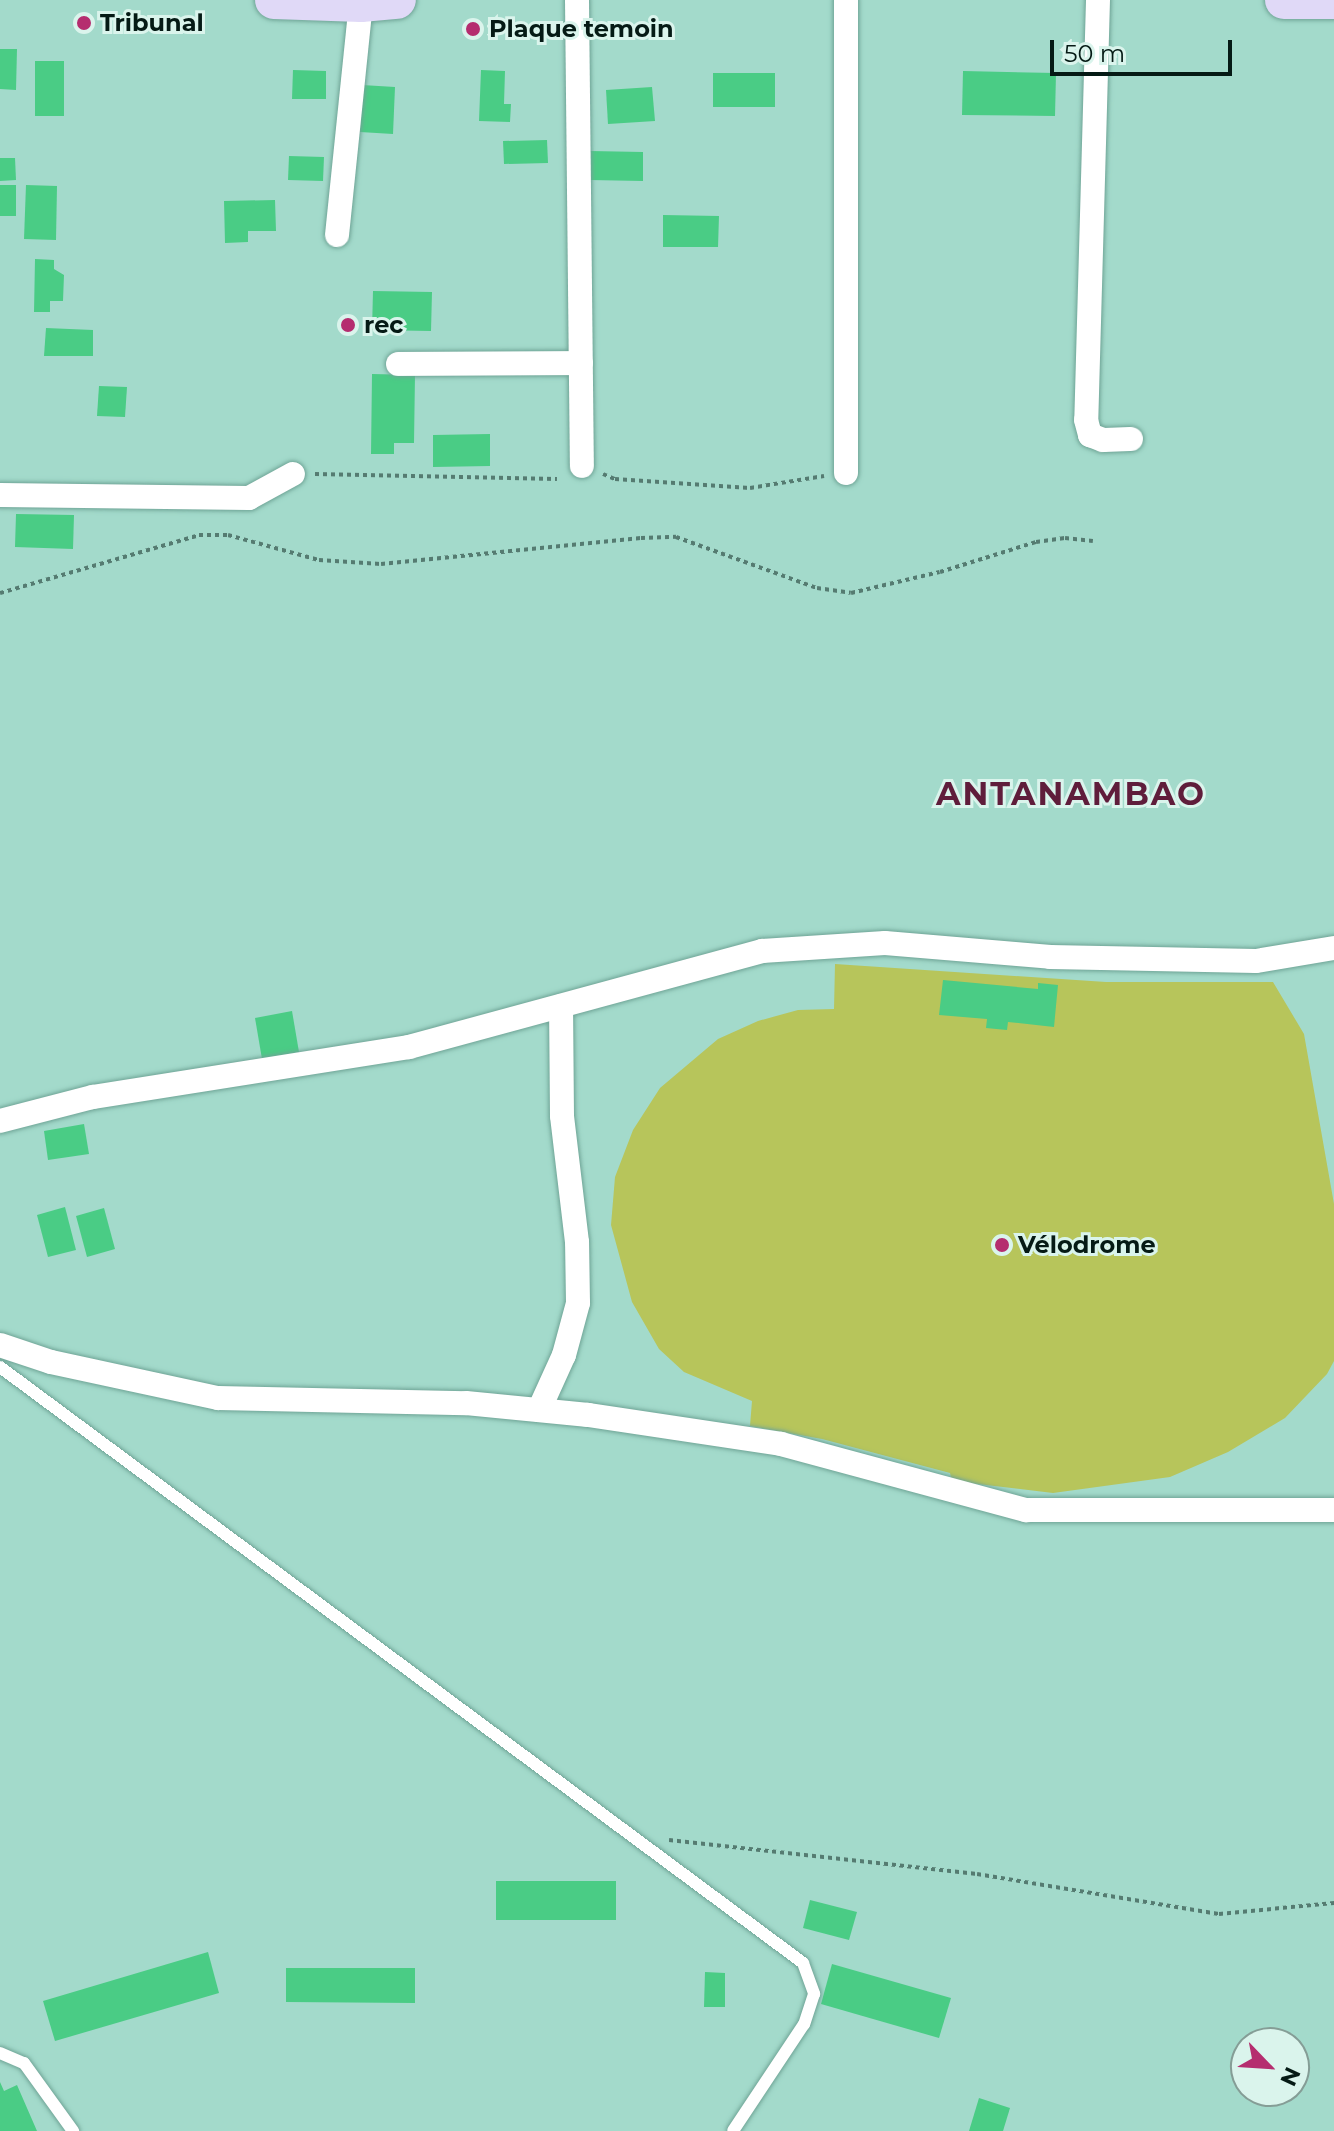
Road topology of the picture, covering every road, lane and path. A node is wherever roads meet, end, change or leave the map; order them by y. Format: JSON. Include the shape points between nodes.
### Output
{"nodes":[{"id":1,"x":274,"y":0,"type":"edge"},
{"id":2,"x":577,"y":0,"type":"edge"},
{"id":3,"x":846,"y":0,"type":"edge"},
{"id":4,"x":1098,"y":0,"type":"edge"},
{"id":5,"x":1284,"y":0,"type":"edge"},
{"id":6,"x":1334,"y":0,"type":"edge"},
{"id":7,"x":379,"y":2,"type":"edge"},
{"id":8,"x":337,"y":235,"type":"dead end"},
{"id":9,"x":581,"y":363,"type":"junction"},
{"id":10,"x":398,"y":364,"type":"dead end"},
{"id":11,"x":1131,"y":439,"type":"dead end"},
{"id":12,"x":582,"y":466,"type":"joint"},
{"id":13,"x":846,"y":473,"type":"joint"},
{"id":14,"x":293,"y":474,"type":"joint"},
{"id":15,"x":557,"y":479,"type":"dead end"},
{"id":16,"x":0,"y":495,"type":"edge"},
{"id":17,"x":1093,"y":541,"type":"dead end"},
{"id":18,"x":0,"y":593,"type":"edge"},
{"id":19,"x":1334,"y":948,"type":"edge"},
{"id":20,"x":561,"y":1006,"type":"junction"},
{"id":21,"x":0,"y":1121,"type":"edge"},
{"id":22,"x":0,"y":1345,"type":"edge"},
{"id":23,"x":0,"y":1367,"type":"edge"},
{"id":24,"x":539,"y":1410,"type":"junction"},
{"id":25,"x":1334,"y":1510,"type":"edge"},
{"id":26,"x":631,"y":1835,"type":"junction"},
{"id":27,"x":1334,"y":1903,"type":"edge"},
{"id":28,"x":0,"y":2053,"type":"edge"},
{"id":29,"x":73,"y":2131,"type":"edge"},
{"id":30,"x":733,"y":2131,"type":"edge"}],
"edges":[{"from":1,"to":7,"type":"main road"},
{"from":2,"to":9,"type":"street"},
{"from":3,"to":13,"type":"street"},
{"from":4,"to":11,"type":"street","via":[[1086,420],[1090,435]]},
{"from":5,"to":6,"type":"main road"},
{"from":7,"to":8,"type":"street"},
{"from":9,"to":10,"type":"street"},
{"from":9,"to":12,"type":"street"},
{"from":12,"to":13,"type":"path","via":[[615,479],[750,488]]},
{"from":14,"to":15,"type":"path"},
{"from":14,"to":16,"type":"street","via":[[249,498]]},
{"from":17,"to":18,"type":"path","via":[[1036,542],[851,593],[817,588],[676,537],[381,564],[319,560],[228,535],[199,535]]},
{"from":19,"to":20,"type":"street","via":[[1256,961],[1050,957],[885,943],[762,951]]},
{"from":20,"to":21,"type":"street","via":[[409,1047],[93,1097]]},
{"from":20,"to":24,"type":"street","via":[[562,1116],[577,1242],[578,1303],[564,1355]]},
{"from":22,"to":24,"type":"street","via":[[51,1362],[218,1398],[466,1403]]},
{"from":23,"to":26,"type":"lane"},
{"from":24,"to":25,"type":"street","via":[[781,1444],[1026,1510]]},
{"from":26,"to":27,"type":"path","via":[[977,1874],[1219,1914]]},
{"from":26,"to":30,"type":"lane","via":[[803,1963],[814,1994],[804,2024]]},
{"from":28,"to":29,"type":"lane","via":[[24,2063]]}]}
